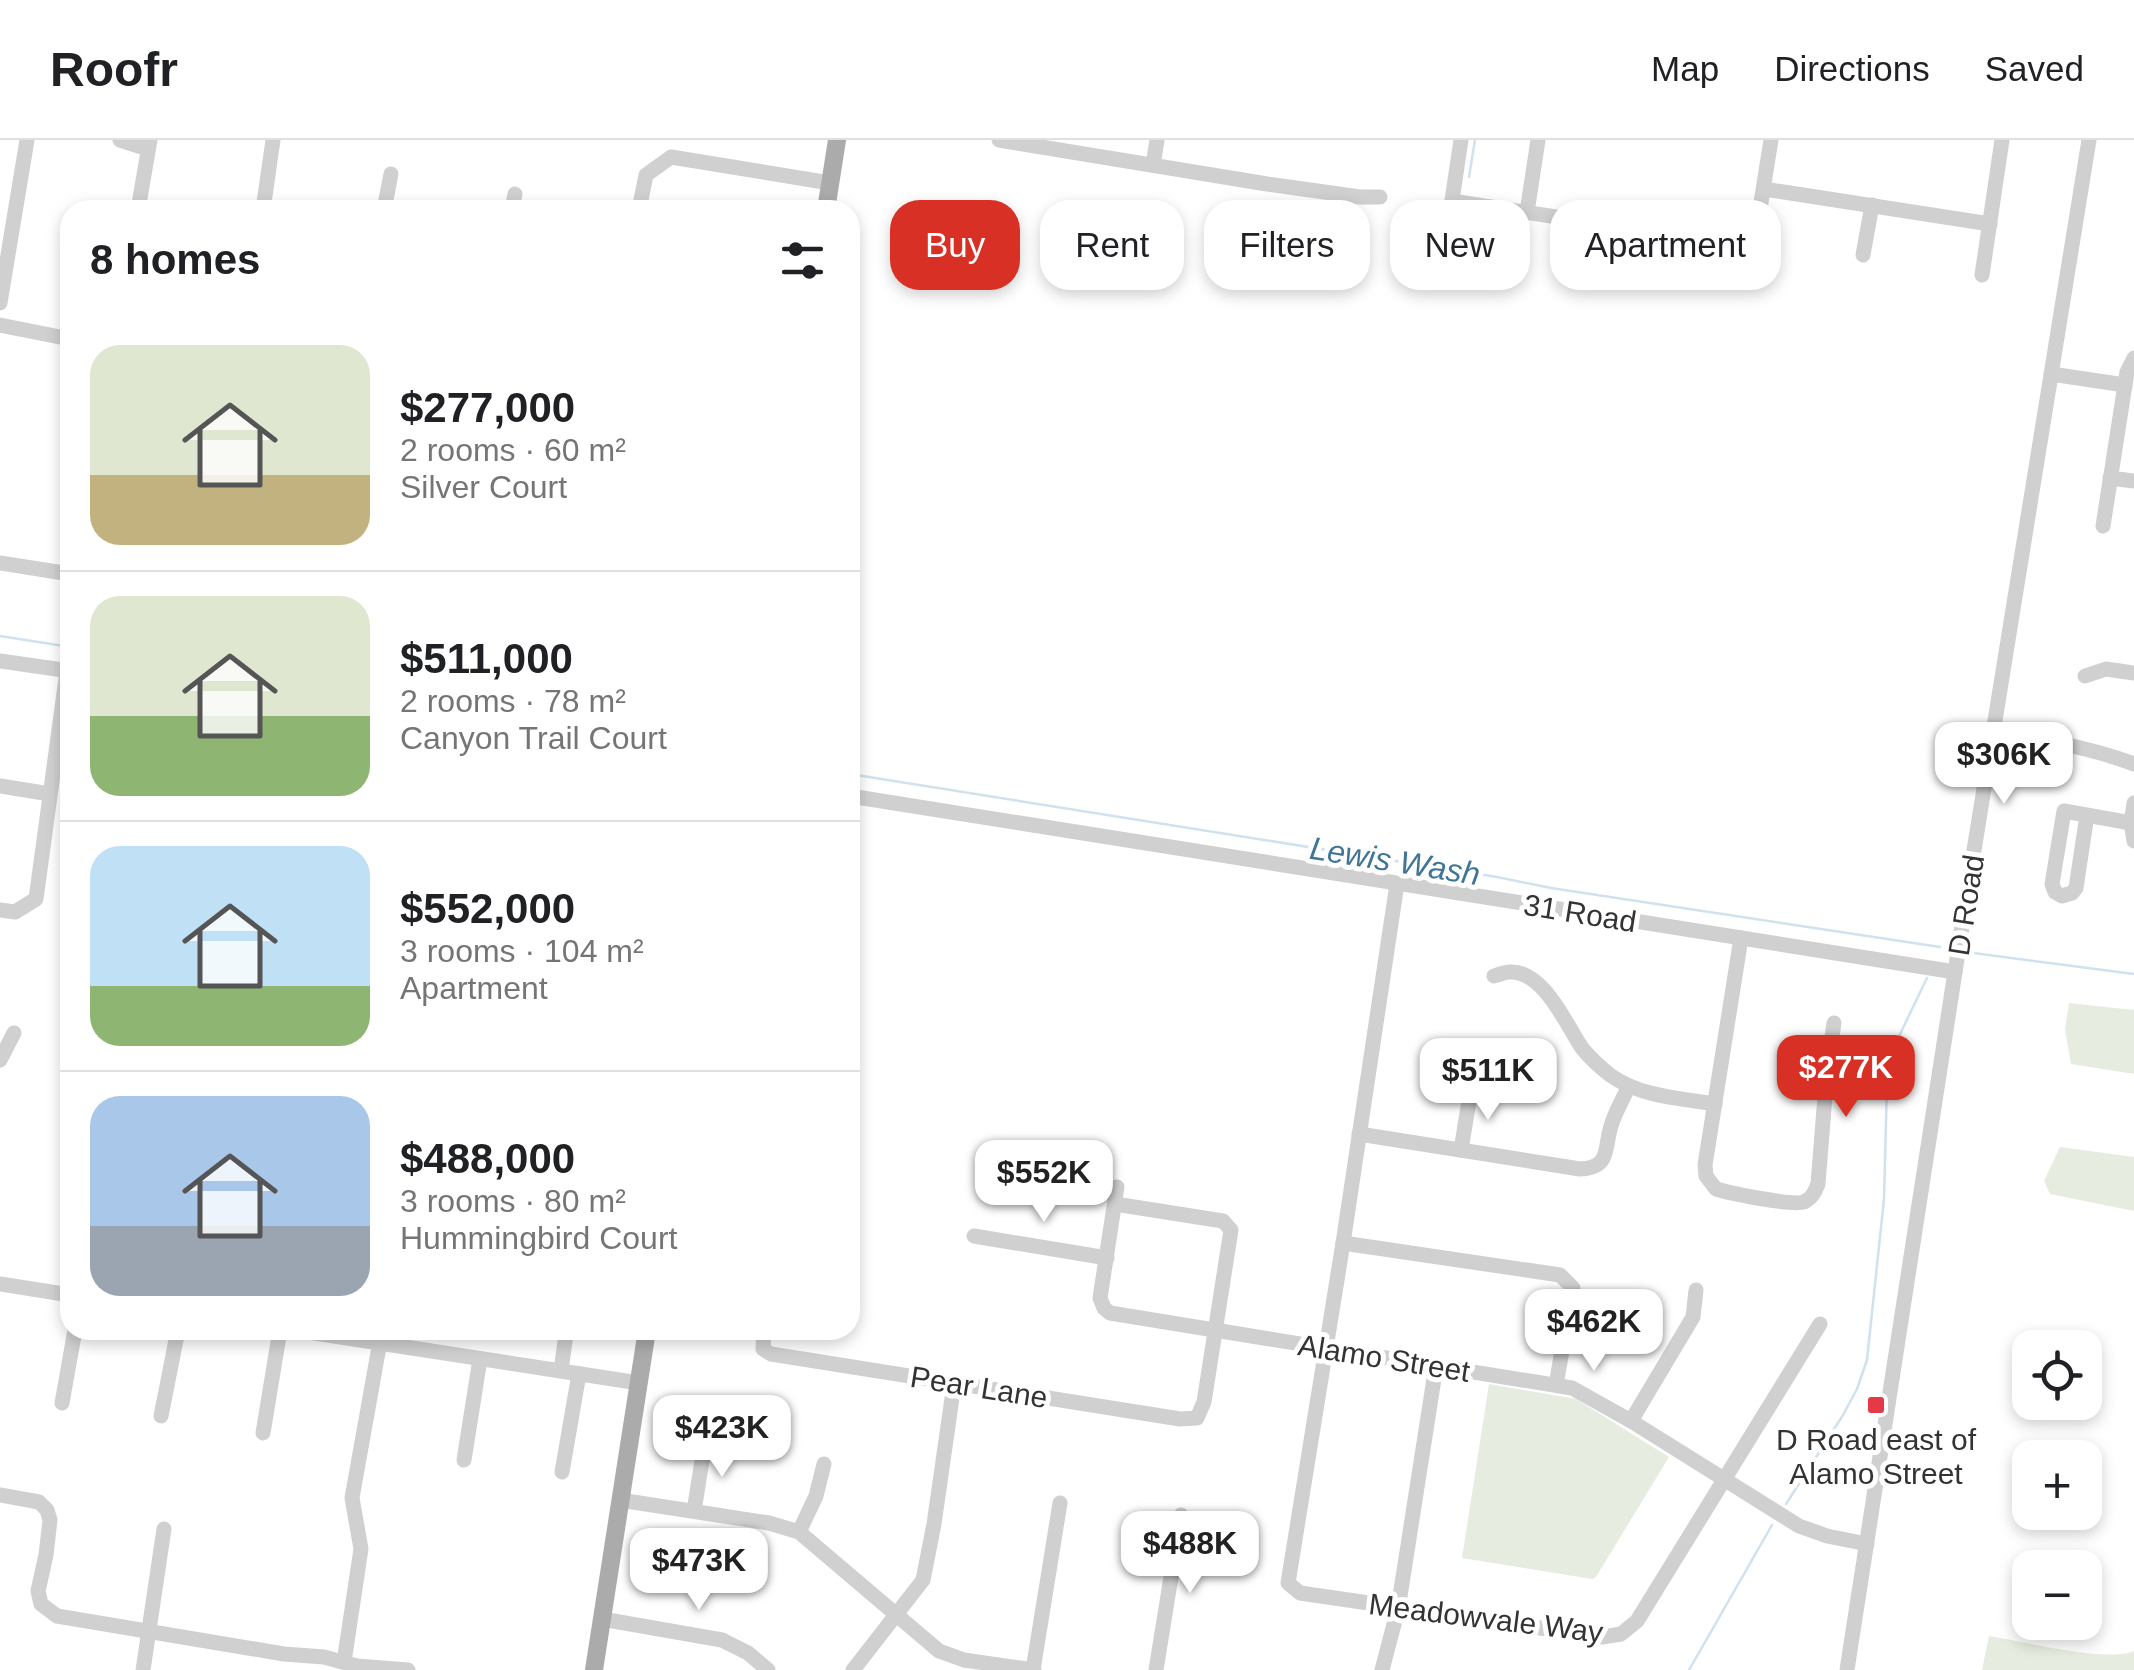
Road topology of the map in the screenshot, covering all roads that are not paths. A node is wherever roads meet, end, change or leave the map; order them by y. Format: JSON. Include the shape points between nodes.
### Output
{"nodes":[{"id":1,"x":27,"y":140,"type":"edge"},
{"id":2,"x":120,"y":140,"type":"edge"},
{"id":3,"x":273,"y":140,"type":"edge"},
{"id":4,"x":837,"y":140,"type":"edge"},
{"id":5,"x":999,"y":140,"type":"edge"},
{"id":6,"x":1157,"y":140,"type":"edge"},
{"id":7,"x":1461,"y":140,"type":"edge"},
{"id":8,"x":1538,"y":140,"type":"edge"},
{"id":9,"x":1770,"y":140,"type":"edge"},
{"id":10,"x":2002,"y":140,"type":"edge"},
{"id":11,"x":2088,"y":140,"type":"edge"},
{"id":12,"x":149,"y":144,"type":"edge"},
{"id":13,"x":1153,"y":165,"type":"junction"},
{"id":14,"x":390,"y":174,"type":"dead end"},
{"id":15,"x":830,"y":183,"type":"junction"},
{"id":16,"x":1764,"y":189,"type":"junction"},
{"id":17,"x":1380,"y":197,"type":"dead end"},
{"id":18,"x":140,"y":200,"type":"edge"},
{"id":19,"x":264,"y":200,"type":"edge"},
{"id":20,"x":386,"y":200,"type":"edge"},
{"id":21,"x":641,"y":200,"type":"edge"},
{"id":22,"x":827,"y":200,"type":"edge"},
{"id":23,"x":1452,"y":200,"type":"edge"},
{"id":24,"x":1529,"y":200,"type":"edge"},
{"id":25,"x":1872,"y":205,"type":"junction"},
{"id":26,"x":1530,"y":212,"type":"edge"},
{"id":27,"x":7,"y":215,"type":"edge"},
{"id":28,"x":1990,"y":224,"type":"junction"},
{"id":29,"x":1862,"y":255,"type":"dead end"},
{"id":30,"x":1982,"y":276,"type":"dead end"},
{"id":31,"x":0,"y":303,"type":"edge"},
{"id":32,"x":0,"y":326,"type":"edge"},
{"id":33,"x":60,"y":337,"type":"edge"},
{"id":34,"x":2134,"y":358,"type":"edge"},
{"id":35,"x":2051,"y":374,"type":"junction"},
{"id":36,"x":2125,"y":386,"type":"junction"},
{"id":37,"x":2110,"y":478,"type":"junction"},
{"id":38,"x":2134,"y":482,"type":"edge"},
{"id":39,"x":2102,"y":526,"type":"dead end"},
{"id":40,"x":0,"y":563,"type":"edge"},
{"id":41,"x":60,"y":572,"type":"edge"},
{"id":42,"x":0,"y":661,"type":"edge"},
{"id":43,"x":60,"y":670,"type":"edge"},
{"id":44,"x":2134,"y":673,"type":"edge"},
{"id":45,"x":2085,"y":676,"type":"dead end"},
{"id":46,"x":60,"y":726,"type":"edge"},
{"id":47,"x":1993,"y":732,"type":"junction"},
{"id":48,"x":2134,"y":764,"type":"edge"},
{"id":49,"x":0,"y":786,"type":"edge"},
{"id":50,"x":50,"y":794,"type":"junction"},
{"id":51,"x":860,"y":798,"type":"edge"},
{"id":52,"x":2134,"y":803,"type":"edge"},
{"id":53,"x":2087,"y":815,"type":"junction"},
{"id":54,"x":2131,"y":823,"type":"junction"},
{"id":55,"x":2134,"y":841,"type":"edge"},
{"id":56,"x":1397,"y":884,"type":"junction"},
{"id":57,"x":8,"y":911,"type":"edge"},
{"id":58,"x":1741,"y":938,"type":"junction"},
{"id":59,"x":1955,"y":972,"type":"junction"},
{"id":60,"x":1494,"y":976,"type":"dead end"},
{"id":61,"x":1834,"y":1023,"type":"dead end"},
{"id":62,"x":14,"y":1033,"type":"dead end"},
{"id":63,"x":0,"y":1060,"type":"edge"},
{"id":64,"x":1478,"y":1084,"type":"dead end"},
{"id":65,"x":1629,"y":1086,"type":"junction"},
{"id":66,"x":1715,"y":1104,"type":"junction"},
{"id":67,"x":1359,"y":1134,"type":"junction"},
{"id":68,"x":1461,"y":1150,"type":"junction"},
{"id":69,"x":974,"y":1236,"type":"dead end"},
{"id":70,"x":1344,"y":1242,"type":"junction"},
{"id":71,"x":1106,"y":1258,"type":"junction"},
{"id":72,"x":0,"y":1284,"type":"edge"},
{"id":73,"x":1696,"y":1290,"type":"dead end"},
{"id":74,"x":60,"y":1293,"type":"edge"},
{"id":75,"x":1820,"y":1324,"type":"dead end"},
{"id":76,"x":1216,"y":1331,"type":"junction"},
{"id":77,"x":73,"y":1340,"type":"edge"},
{"id":78,"x":176,"y":1340,"type":"edge"},
{"id":79,"x":278,"y":1340,"type":"edge"},
{"id":80,"x":380,"y":1340,"type":"edge"},
{"id":81,"x":395,"y":1340,"type":"edge"},
{"id":82,"x":565,"y":1340,"type":"edge"},
{"id":83,"x":645,"y":1340,"type":"edge"},
{"id":84,"x":763,"y":1340,"type":"edge"},
{"id":85,"x":1327,"y":1349,"type":"junction"},
{"id":86,"x":480,"y":1358,"type":"junction"},
{"id":87,"x":1436,"y":1366,"type":"junction"},
{"id":88,"x":561,"y":1371,"type":"junction"},
{"id":89,"x":580,"y":1374,"type":"junction"},
{"id":90,"x":638,"y":1383,"type":"junction"},
{"id":91,"x":954,"y":1384,"type":"junction"},
{"id":92,"x":1556,"y":1386,"type":"junction"},
{"id":93,"x":62,"y":1402,"type":"dead end"},
{"id":94,"x":161,"y":1416,"type":"dead end"},
{"id":95,"x":1631,"y":1421,"type":"junction"},
{"id":96,"x":263,"y":1433,"type":"dead end"},
{"id":97,"x":705,"y":1442,"type":"dead end"},
{"id":98,"x":464,"y":1460,"type":"dead end"},
{"id":99,"x":824,"y":1464,"type":"dead end"},
{"id":100,"x":562,"y":1472,"type":"dead end"},
{"id":101,"x":1724,"y":1480,"type":"junction"},
{"id":102,"x":0,"y":1495,"type":"edge"},
{"id":103,"x":620,"y":1500,"type":"junction"},
{"id":104,"x":1060,"y":1503,"type":"dead end"},
{"id":105,"x":694,"y":1511,"type":"junction"},
{"id":106,"x":1182,"y":1515,"type":"dead end"},
{"id":107,"x":164,"y":1529,"type":"dead end"},
{"id":108,"x":799,"y":1532,"type":"junction"},
{"id":109,"x":1867,"y":1544,"type":"junction"},
{"id":110,"x":1398,"y":1609,"type":"junction"},
{"id":111,"x":896,"y":1616,"type":"junction"},
{"id":112,"x":602,"y":1619,"type":"junction"},
{"id":113,"x":149,"y":1632,"type":"junction"},
{"id":114,"x":344,"y":1662,"type":"junction"},
{"id":115,"x":144,"y":1670,"type":"edge"},
{"id":116,"x":408,"y":1670,"type":"edge"},
{"id":117,"x":594,"y":1670,"type":"edge"},
{"id":118,"x":768,"y":1670,"type":"edge"},
{"id":119,"x":853,"y":1670,"type":"edge"},
{"id":120,"x":1034,"y":1670,"type":"edge"},
{"id":121,"x":1156,"y":1670,"type":"edge"},
{"id":122,"x":1382,"y":1670,"type":"edge"},
{"id":123,"x":1846,"y":1670,"type":"edge"}],
"edges":[{"from":1,"to":27,"type":"street"},
{"from":2,"to":12,"type":"street"},
{"from":3,"to":19,"type":"street"},
{"from":4,"to":15,"type":"main road"},
{"from":5,"to":13,"type":"street"},
{"from":6,"to":13,"type":"street"},
{"from":7,"to":23,"type":"street"},
{"from":8,"to":24,"type":"street"},
{"from":9,"to":16,"type":"street"},
{"from":10,"to":28,"type":"street"},
{"from":11,"to":35,"type":"street","name":"D Road"},
{"from":12,"to":18,"type":"street"},
{"from":13,"to":17,"type":"street"},
{"from":14,"to":20,"type":"street"},
{"from":15,"to":21,"type":"street","via":[[671,157],[646,174]]},
{"from":15,"to":22,"type":"main road"},
{"from":16,"to":25,"type":"street"},
{"from":16,"to":26,"type":"street","via":[[1751,245]]},
{"from":25,"to":28,"type":"street"},
{"from":25,"to":29,"type":"street"},
{"from":27,"to":31,"type":"street"},
{"from":28,"to":30,"type":"street"},
{"from":32,"to":33,"type":"street"},
{"from":34,"to":36,"type":"street"},
{"from":35,"to":36,"type":"street"},
{"from":35,"to":47,"type":"street","name":"D Road"},
{"from":36,"to":37,"type":"street"},
{"from":37,"to":38,"type":"street"},
{"from":37,"to":39,"type":"street"},
{"from":40,"to":41,"type":"street"},
{"from":42,"to":43,"type":"street"},
{"from":44,"to":45,"type":"street","via":[[2106,668]]},
{"from":46,"to":50,"type":"street"},
{"from":47,"to":48,"type":"street"},
{"from":47,"to":59,"type":"street","name":"D Road"},
{"from":49,"to":50,"type":"street"},
{"from":50,"to":57,"type":"street","via":[[36,899]]},
{"from":51,"to":56,"type":"street","name":"31 Road"},
{"from":52,"to":54,"type":"street"},
{"from":53,"to":53,"type":"street","via":[[2064,812],[2052,884],[2062,896],[2076,888]]},
{"from":53,"to":54,"type":"street"},
{"from":54,"to":55,"type":"street"},
{"from":56,"to":58,"type":"street","name":"31 Road"},
{"from":56,"to":67,"type":"street"},
{"from":58,"to":59,"type":"street","name":"31 Road"},
{"from":58,"to":66,"type":"street"},
{"from":59,"to":109,"type":"street","name":"D Road"},
{"from":60,"to":65,"type":"street","via":[[1512,971],[1533,982],[1589,1056]]},
{"from":61,"to":66,"type":"street","via":[[1818,1184],[1804,1202],[1712,1185],[1705,1171]]},
{"from":62,"to":63,"type":"street"},
{"from":64,"to":68,"type":"street"},
{"from":65,"to":66,"type":"street"},
{"from":65,"to":68,"type":"street","via":[[1605,1155],[1590,1168]]},
{"from":67,"to":68,"type":"street"},
{"from":67,"to":70,"type":"street"},
{"from":69,"to":71,"type":"street"},
{"from":70,"to":85,"type":"street"},
{"from":70,"to":92,"type":"street","via":[[1560,1275],[1573,1288]]},
{"from":71,"to":76,"type":"street","name":"Alamo Street","via":[[1104,1308]]},
{"from":71,"to":76,"type":"street","via":[[1116,1195],[1223,1220],[1232,1234]]},
{"from":72,"to":74,"type":"street"},
{"from":73,"to":95,"type":"street","via":[[1694,1317]]},
{"from":75,"to":101,"type":"street"},
{"from":76,"to":85,"type":"street","name":"Alamo Street"},
{"from":76,"to":91,"type":"street","name":"Pear Lane","via":[[1196,1418]]},
{"from":77,"to":93,"type":"street"},
{"from":78,"to":94,"type":"street"},
{"from":79,"to":96,"type":"street"},
{"from":80,"to":114,"type":"street","via":[[352,1498],[361,1549]]},
{"from":81,"to":86,"type":"street"},
{"from":82,"to":88,"type":"street"},
{"from":83,"to":90,"type":"main road"},
{"from":84,"to":91,"type":"street","name":"Pear Lane","via":[[771,1354]]},
{"from":85,"to":87,"type":"street","name":"Alamo Street"},
{"from":85,"to":110,"type":"street","name":"Meadowvale Way","via":[[1288,1583],[1300,1593]]},
{"from":86,"to":88,"type":"street"},
{"from":86,"to":98,"type":"street"},
{"from":87,"to":92,"type":"street","name":"Alamo Street"},
{"from":87,"to":110,"type":"street"},
{"from":88,"to":89,"type":"street"},
{"from":89,"to":90,"type":"street"},
{"from":89,"to":100,"type":"street"},
{"from":90,"to":103,"type":"main road"},
{"from":91,"to":111,"type":"street","via":[[923,1580]]},
{"from":92,"to":95,"type":"street","name":"Alamo Street","via":[[1579,1391]]},
{"from":95,"to":101,"type":"street","name":"Alamo Street"},
{"from":97,"to":105,"type":"street"},
{"from":99,"to":108,"type":"street"},
{"from":101,"to":109,"type":"street","name":"Alamo Street","via":[[1813,1532]]},
{"from":101,"to":110,"type":"street","name":"Meadowvale Way","via":[[1637,1621],[1621,1634],[1602,1637]]},
{"from":102,"to":113,"type":"street","via":[[48,1510],[41,1604],[57,1616]]},
{"from":103,"to":105,"type":"street"},
{"from":103,"to":112,"type":"main road"},
{"from":104,"to":120,"type":"street"},
{"from":105,"to":108,"type":"street"},
{"from":106,"to":121,"type":"street"},
{"from":107,"to":113,"type":"street"},
{"from":108,"to":111,"type":"street"},
{"from":109,"to":123,"type":"street","name":"D Road"},
{"from":110,"to":122,"type":"street"},
{"from":111,"to":119,"type":"street"},
{"from":111,"to":120,"type":"street","via":[[939,1652]]},
{"from":112,"to":117,"type":"main road"},
{"from":112,"to":118,"type":"street","via":[[722,1640]]},
{"from":113,"to":114,"type":"street"},
{"from":113,"to":115,"type":"street"},
{"from":114,"to":116,"type":"street"}]}
